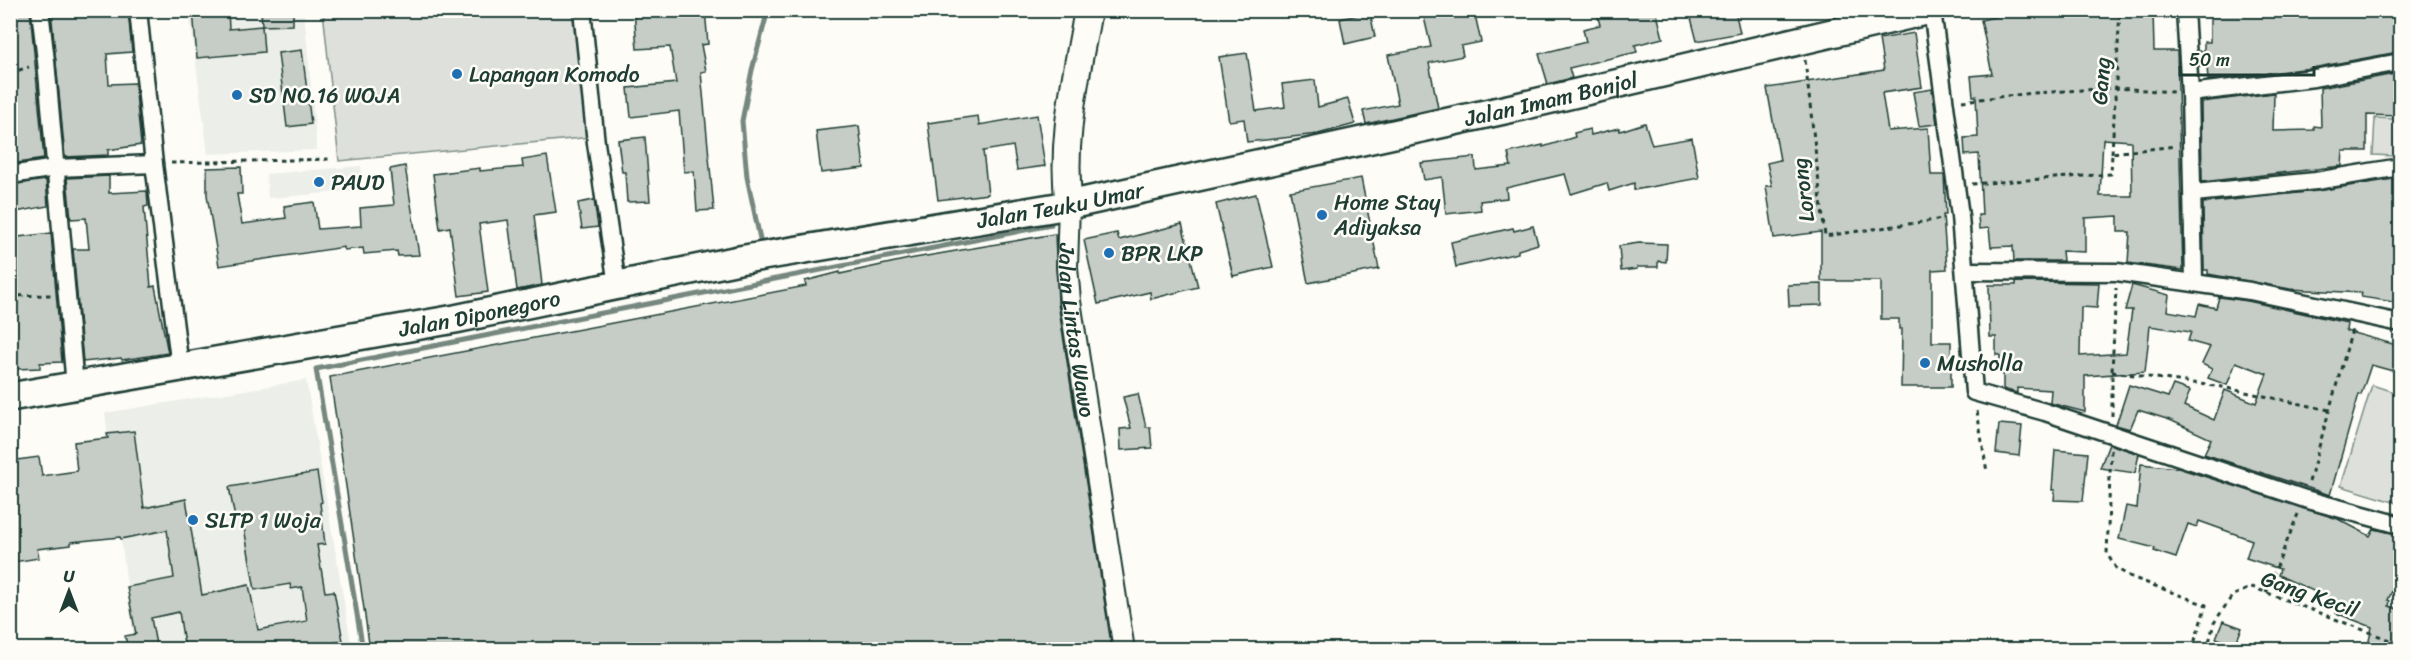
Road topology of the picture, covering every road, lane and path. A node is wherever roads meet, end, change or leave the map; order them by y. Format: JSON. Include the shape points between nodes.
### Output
{"nodes":[{"id":1,"x":39,"y":10,"type":"edge"},
{"id":2,"x":138,"y":10,"type":"edge"},
{"id":3,"x":582,"y":10,"type":"edge"},
{"id":4,"x":1088,"y":10,"type":"edge"},
{"id":5,"x":1931,"y":10,"type":"edge"},
{"id":6,"x":2120,"y":10,"type":"edge"},
{"id":7,"x":2185,"y":10,"type":"edge"},
{"id":8,"x":1803,"y":40,"type":"junction"},
{"id":9,"x":2400,"y":62,"type":"edge"},
{"id":10,"x":2117,"y":88,"type":"junction"},
{"id":11,"x":2190,"y":93,"type":"junction"},
{"id":12,"x":1945,"y":103,"type":"junction"},
{"id":13,"x":2191,"y":145,"type":"junction"},
{"id":14,"x":2112,"y":153,"type":"junction"},
{"id":15,"x":331,"y":159,"type":"dead end"},
{"id":16,"x":154,"y":164,"type":"junction"},
{"id":17,"x":2400,"y":166,"type":"edge"},
{"id":18,"x":56,"y":168,"type":"junction"},
{"id":19,"x":10,"y":175,"type":"edge"},
{"id":20,"x":1173,"y":183,"type":"joint"},
{"id":21,"x":1956,"y":185,"type":"junction"},
{"id":22,"x":2194,"y":193,"type":"junction"},
{"id":23,"x":1069,"y":205,"type":"junction"},
{"id":24,"x":1960,"y":216,"type":"junction"},
{"id":25,"x":949,"y":225,"type":"joint"},
{"id":26,"x":1966,"y":271,"type":"junction"},
{"id":27,"x":2117,"y":272,"type":"junction"},
{"id":28,"x":2194,"y":281,"type":"junction"},
{"id":29,"x":617,"y":285,"type":"junction"},
{"id":30,"x":66,"y":295,"type":"junction"},
{"id":31,"x":10,"y":296,"type":"edge"},
{"id":32,"x":2356,"y":315,"type":"junction"},
{"id":33,"x":2400,"y":323,"type":"edge"},
{"id":34,"x":180,"y":367,"type":"junction"},
{"id":35,"x":2112,"y":372,"type":"junction"},
{"id":36,"x":75,"y":386,"type":"junction"},
{"id":37,"x":1974,"y":392,"type":"junction"},
{"id":38,"x":10,"y":397,"type":"edge"},
{"id":39,"x":2330,"y":410,"type":"junction"},
{"id":40,"x":2112,"y":435,"type":"junction"},
{"id":41,"x":1987,"y":472,"type":"dead end"},
{"id":42,"x":2305,"y":499,"type":"junction"},
{"id":43,"x":2400,"y":525,"type":"edge"},
{"id":44,"x":2266,"y":593,"type":"junction"},
{"id":45,"x":2400,"y":644,"type":"edge"},
{"id":46,"x":1124,"y":650,"type":"edge"},
{"id":47,"x":2192,"y":650,"type":"edge"},
{"id":48,"x":2207,"y":650,"type":"edge"}],
"edges":[{"from":1,"to":18,"type":"street"},
{"from":2,"to":16,"type":"street"},
{"from":3,"to":29,"type":"street"},
{"from":4,"to":23,"type":"main road","name":"Jalan Lintas Wawo","via":[[1067,135],[1065,172]]},
{"from":5,"to":8,"type":"highway","name":"Jalan Imam Bonjol"},
{"from":5,"to":12,"type":"street"},
{"from":6,"to":10,"type":"path","name":"Gang"},
{"from":7,"to":11,"type":"street"},
{"from":8,"to":20,"type":"highway","name":"Jalan Imam Bonjol"},
{"from":8,"to":24,"type":"path","name":"Lorong","via":[[1825,237]]},
{"from":9,"to":11,"type":"street","via":[[2314,78]]},
{"from":10,"to":11,"type":"path"},
{"from":10,"to":12,"type":"path"},
{"from":10,"to":14,"type":"path","name":"Gang"},
{"from":11,"to":13,"type":"street"},
{"from":12,"to":21,"type":"street"},
{"from":13,"to":14,"type":"path"},
{"from":13,"to":22,"type":"street"},
{"from":14,"to":21,"type":"path","via":[[2111,174]]},
{"from":15,"to":16,"type":"path"},
{"from":16,"to":18,"type":"street"},
{"from":16,"to":34,"type":"street"},
{"from":17,"to":22,"type":"street","via":[[2316,181]]},
{"from":18,"to":19,"type":"street"},
{"from":18,"to":30,"type":"street"},
{"from":20,"to":23,"type":"highway","name":"Jalan Teuku Umar"},
{"from":21,"to":24,"type":"street"},
{"from":22,"to":28,"type":"street"},
{"from":23,"to":25,"type":"highway","name":"Jalan Teuku Umar"},
{"from":23,"to":46,"type":"street","name":"Jalan Lintas Wawo","via":[[1070,301]]},
{"from":24,"to":26,"type":"street"},
{"from":25,"to":29,"type":"highway","name":"Jalan Diponegoro"},
{"from":26,"to":27,"type":"street"},
{"from":26,"to":37,"type":"street"},
{"from":27,"to":28,"type":"street"},
{"from":27,"to":35,"type":"path"},
{"from":28,"to":32,"type":"street"},
{"from":29,"to":34,"type":"highway","name":"Jalan Diponegoro","via":[[455,319]]},
{"from":30,"to":31,"type":"path"},
{"from":30,"to":36,"type":"street"},
{"from":32,"to":33,"type":"street"},
{"from":32,"to":39,"type":"path"},
{"from":34,"to":36,"type":"highway","name":"Jalan Diponegoro"},
{"from":35,"to":39,"type":"path","via":[[2222,387]]},
{"from":35,"to":40,"type":"path"},
{"from":36,"to":38,"type":"highway","name":"Jalan Diponegoro"},
{"from":37,"to":40,"type":"street"},
{"from":37,"to":41,"type":"path"},
{"from":39,"to":42,"type":"path"},
{"from":40,"to":42,"type":"street"},
{"from":40,"to":47,"type":"path","via":[[2108,554],[2116,568],[2131,577],[2206,605]]},
{"from":42,"to":43,"type":"street"},
{"from":42,"to":44,"type":"path"},
{"from":44,"to":45,"type":"path","name":"Gang Kecil"},
{"from":44,"to":48,"type":"path","name":"Gang Kecil","via":[[2252,587],[2232,596],[2214,622]]}]}
